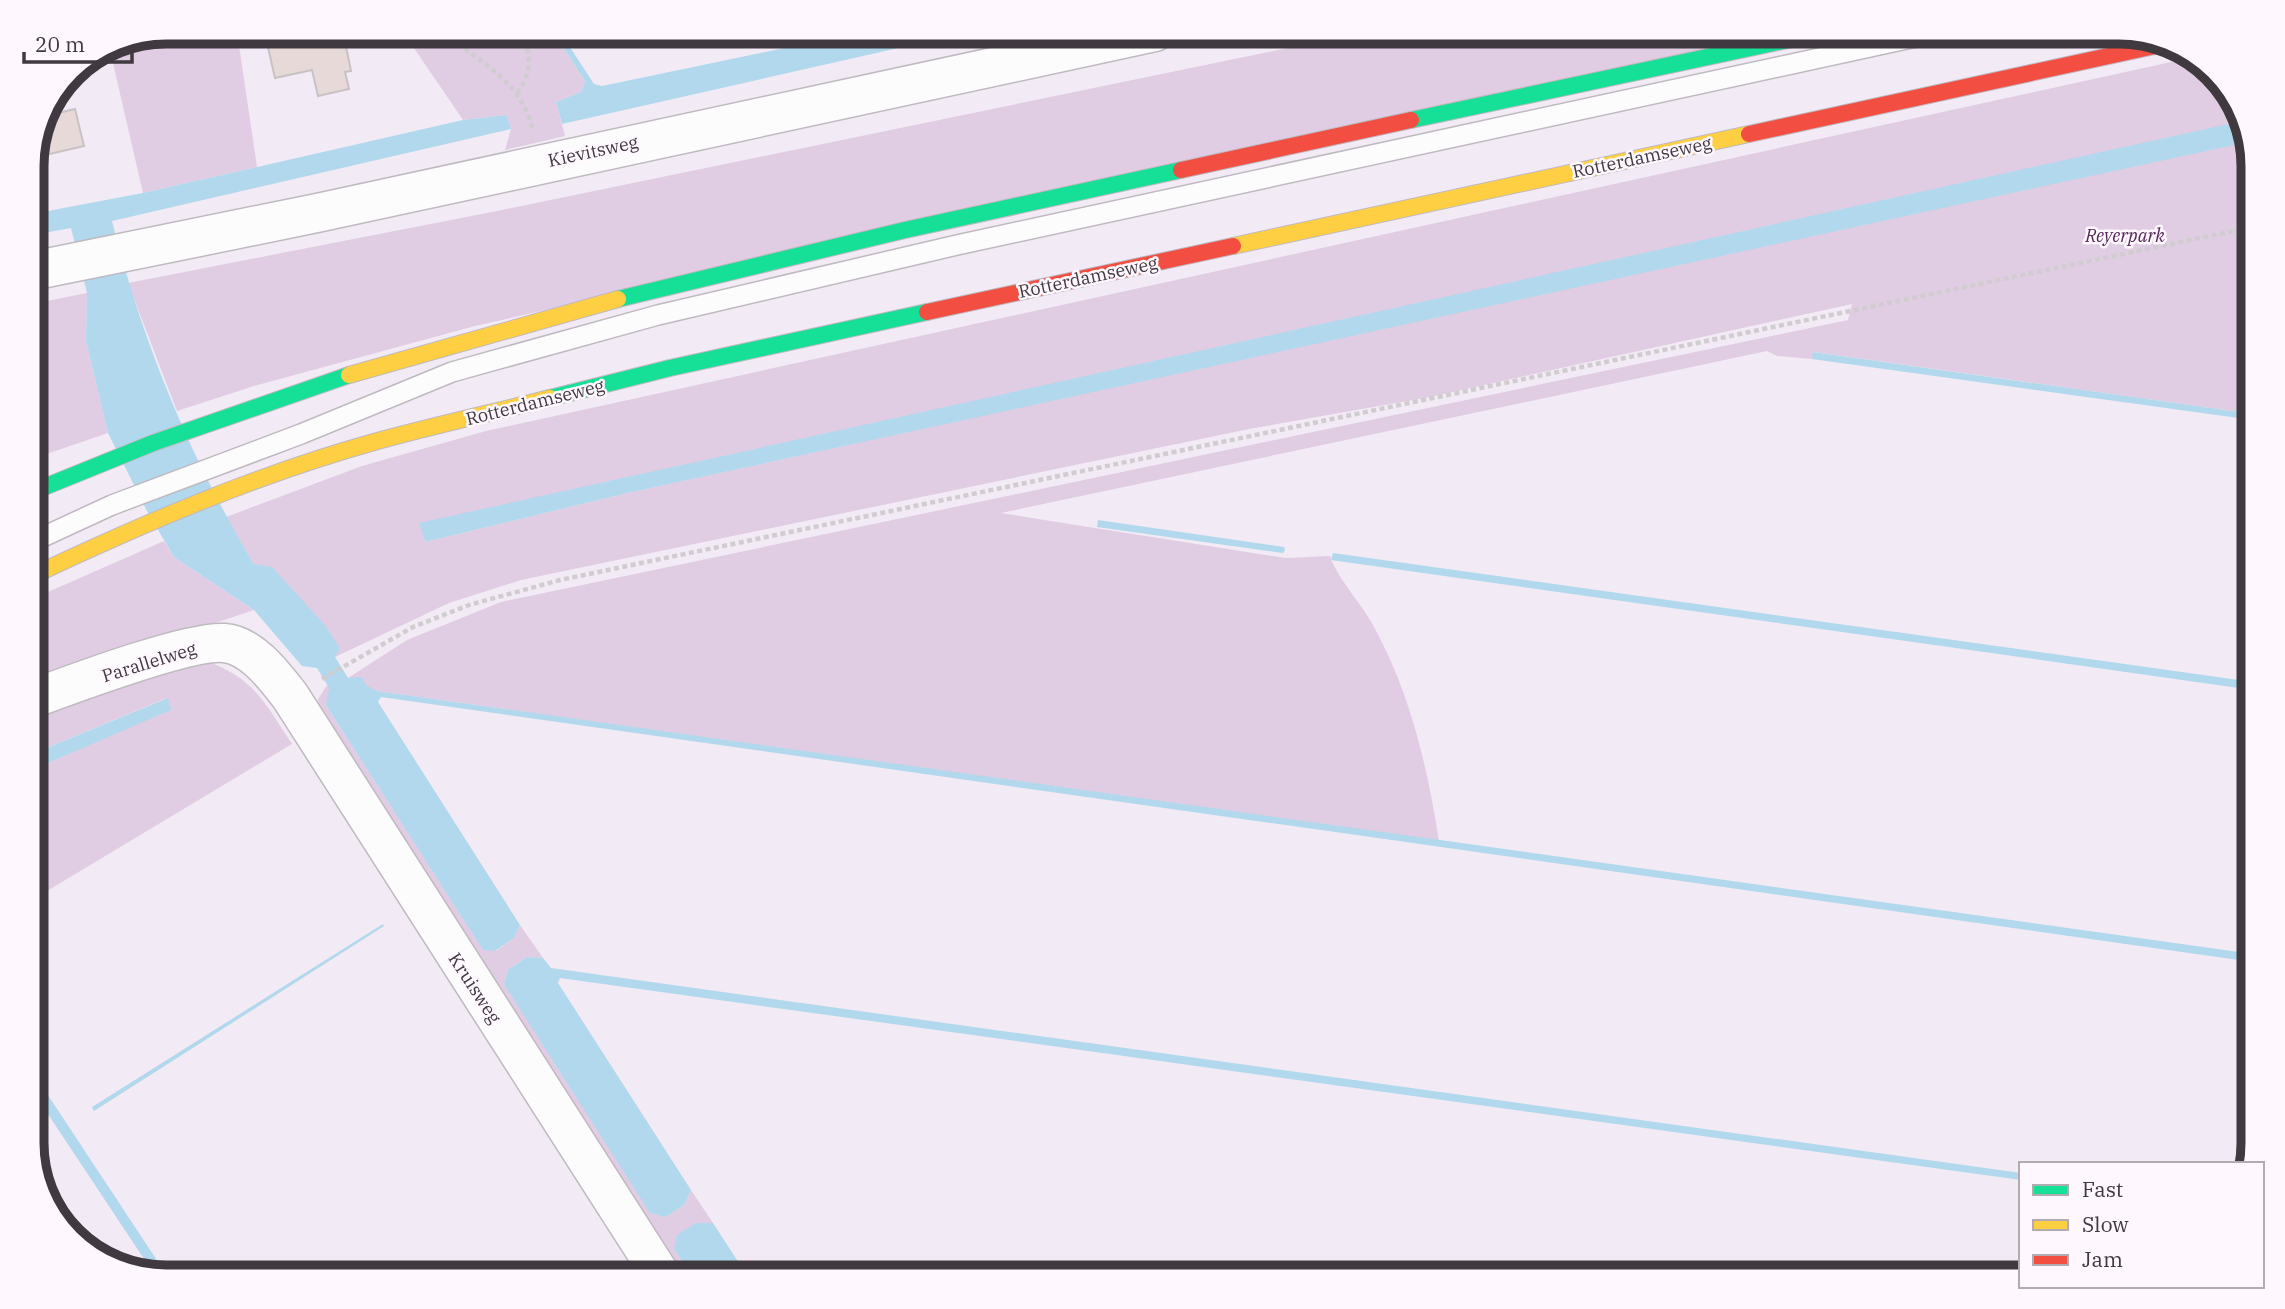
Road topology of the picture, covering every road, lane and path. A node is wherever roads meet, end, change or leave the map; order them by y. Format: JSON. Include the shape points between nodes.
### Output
{"nodes":[{"id":1,"x":459,"y":44,"type":"edge"},
{"id":2,"x":524,"y":44,"type":"edge"},
{"id":3,"x":1099,"y":44,"type":"edge"},
{"id":4,"x":1769,"y":44,"type":"edge"},
{"id":5,"x":1884,"y":44,"type":"edge"},
{"id":6,"x":2148,"y":47,"type":"edge"},
{"id":7,"x":2241,"y":230,"type":"edge"},
{"id":8,"x":44,"y":269,"type":"edge"},
{"id":9,"x":44,"y":487,"type":"edge"},
{"id":10,"x":44,"y":536,"type":"edge"},
{"id":11,"x":44,"y":570,"type":"edge"},
{"id":12,"x":306,"y":688,"type":"junction"},
{"id":13,"x":44,"y":695,"type":"edge"},
{"id":14,"x":655,"y":1265,"type":"edge"}],
"edges":[{"from":1,"to":2,"type":"path","via":[[517,93],[530,63]]},
{"from":3,"to":8,"type":"street","name":"Kievitsweg"},
{"from":4,"to":9,"type":"main road","via":[[800,253],[463,340],[201,423]]},
{"from":5,"to":10,"type":"lane","via":[[658,315],[452,372]]},
{"from":6,"to":11,"type":"main road","name":"Rotterdamseweg","via":[[670,368],[372,443],[236,489]]},
{"from":7,"to":12,"type":"path","via":[[560,580],[457,609],[413,627]]},
{"from":12,"to":13,"type":"street","name":"Parallelweg","via":[[226,643],[187,648]]},
{"from":12,"to":14,"type":"street","name":"Kruisweg"}]}
